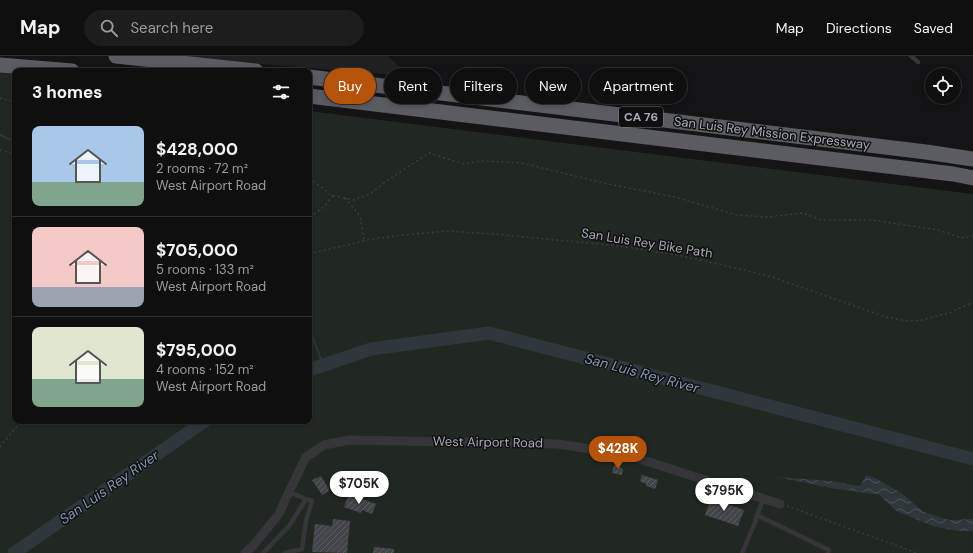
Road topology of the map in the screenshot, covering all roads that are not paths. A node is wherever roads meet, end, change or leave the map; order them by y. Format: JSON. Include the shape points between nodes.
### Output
{"nodes":[{"id":1,"x":116,"y":56,"type":"edge"},
{"id":2,"x":911,"y":56,"type":"edge"},
{"id":3,"x":918,"y":62,"type":"dead end"},
{"id":4,"x":0,"y":65,"type":"edge"},
{"id":5,"x":36,"y":68,"type":"edge"},
{"id":6,"x":228,"y":68,"type":"edge"},
{"id":7,"x":312,"y":77,"type":"edge"},
{"id":8,"x":312,"y":96,"type":"edge"},
{"id":9,"x":973,"y":159,"type":"edge"},
{"id":10,"x":973,"y":178,"type":"edge"},
{"id":11,"x":288,"y":492,"type":"junction"},
{"id":12,"x":763,"y":498,"type":"junction"},
{"id":13,"x":306,"y":499,"type":"junction"},
{"id":14,"x":780,"y":504,"type":"road end"},
{"id":15,"x":757,"y":515,"type":"junction"},
{"id":16,"x":245,"y":553,"type":"edge"},
{"id":17,"x":263,"y":553,"type":"edge"},
{"id":18,"x":285,"y":553,"type":"edge"},
{"id":19,"x":742,"y":553,"type":"edge"},
{"id":20,"x":828,"y":553,"type":"edge"}],
"edges":[{"from":1,"to":6,"type":"highway"},
{"from":2,"to":3,"type":"lane"},
{"from":4,"to":5,"type":"highway"},
{"from":7,"to":9,"type":"highway","name":"San Luis Rey Mission Expressway","number":"CA 76"},
{"from":8,"to":10,"type":"highway","name":"San Luis Rey Mission Expressway","number":"CA 76"},
{"from":11,"to":12,"type":"street","name":"West Airport Road","via":[[306,457],[324,445],[349,440],[557,444],[624,454]]},
{"from":11,"to":13,"type":"lane"},
{"from":11,"to":16,"type":"street","name":"West Airport Road","via":[[279,514]]},
{"from":12,"to":14,"type":"street","name":"West Airport Road"},
{"from":12,"to":15,"type":"lane"},
{"from":13,"to":17,"type":"lane","via":[[289,526]]},
{"from":13,"to":18,"type":"lane","via":[[312,501],[302,549]]},
{"from":15,"to":19,"type":"lane"},
{"from":15,"to":20,"type":"lane","via":[[829,550]]}]}
